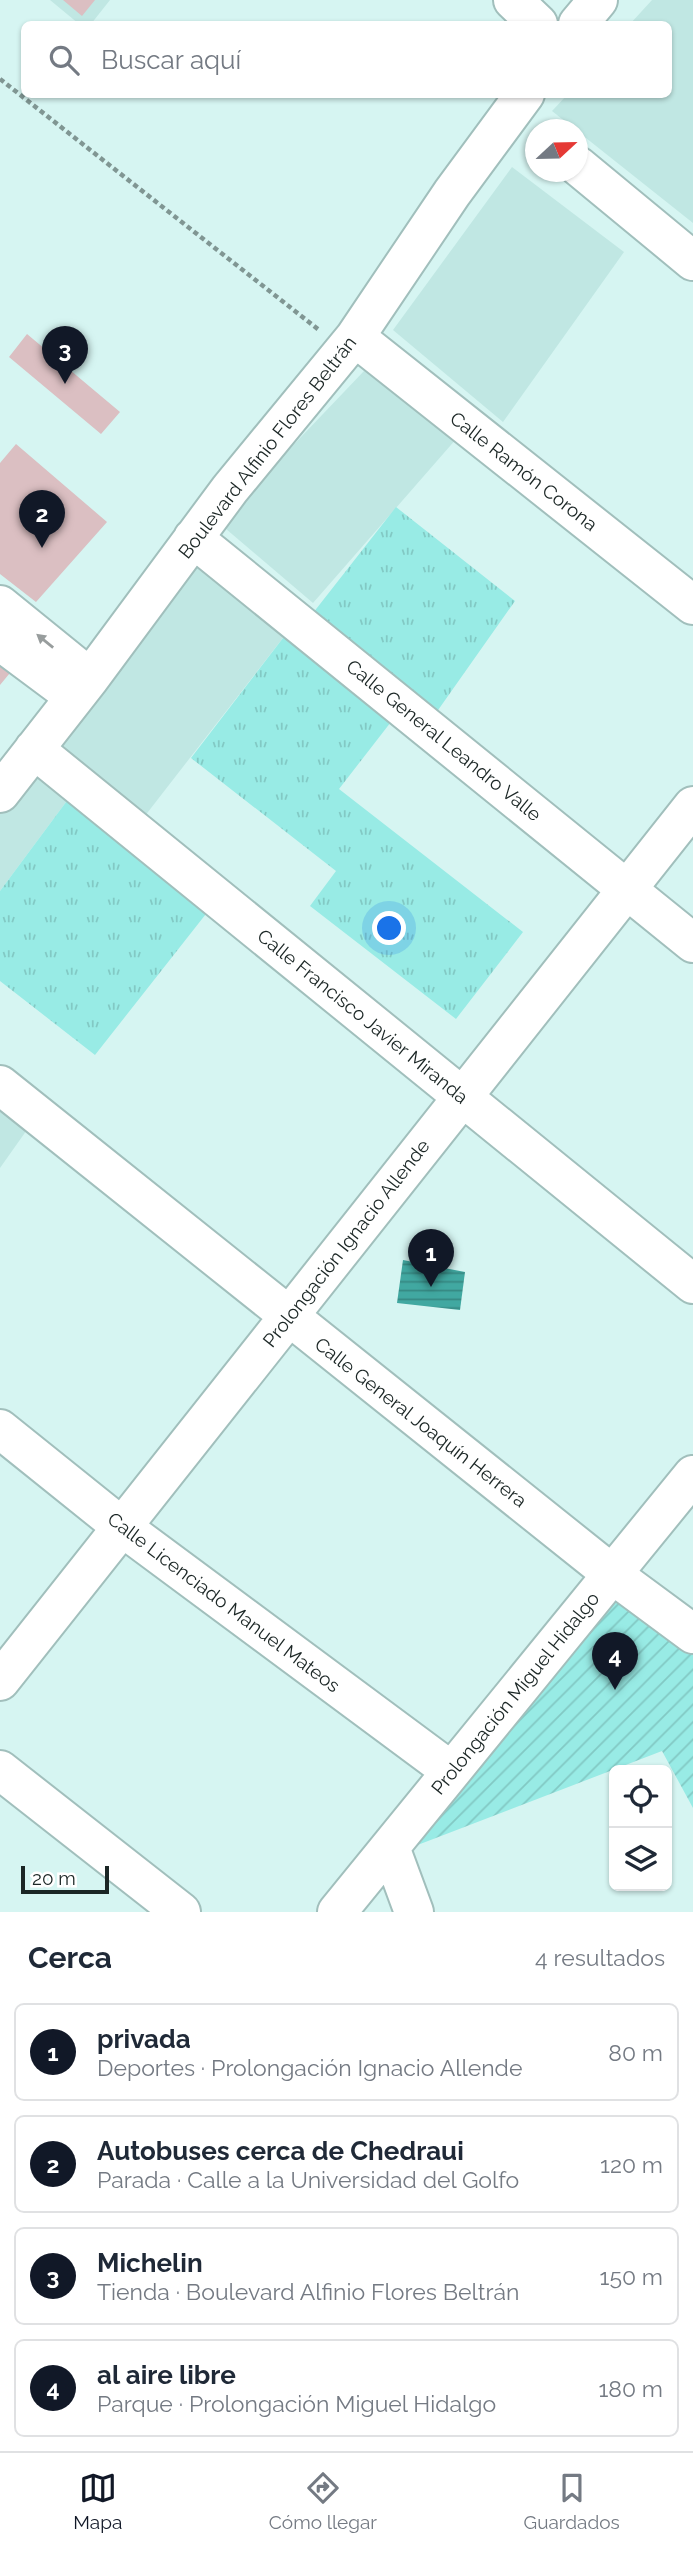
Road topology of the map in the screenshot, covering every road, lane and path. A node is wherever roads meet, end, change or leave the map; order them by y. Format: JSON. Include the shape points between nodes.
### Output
{"nodes":[{"id":1,"x":513,"y":0,"type":"edge"},
{"id":2,"x":598,"y":0,"type":"edge"},
{"id":3,"x":535,"y":21,"type":"edge"},
{"id":4,"x":580,"y":21,"type":"edge"},
{"id":5,"x":0,"y":79,"type":"edge"},
{"id":6,"x":21,"y":95,"type":"edge"},
{"id":7,"x":25,"y":98,"type":"edge"},
{"id":8,"x":524,"y":113,"type":"edge"},
{"id":9,"x":588,"y":174,"type":"edge"},
{"id":10,"x":693,"y":261,"type":"edge"},
{"id":11,"x":349,"y":343,"type":"junction"},
{"id":12,"x":194,"y":538,"type":"junction"},
{"id":13,"x":0,"y":605,"type":"edge"},
{"id":14,"x":693,"y":605,"type":"edge"},
{"id":15,"x":0,"y":641,"type":"edge"},
{"id":16,"x":82,"y":687,"type":"junction"},
{"id":17,"x":34,"y":749,"type":"junction"},
{"id":18,"x":0,"y":793,"type":"edge"},
{"id":19,"x":693,"y":806,"type":"edge"},
{"id":20,"x":627,"y":889,"type":"junction"},
{"id":21,"x":693,"y":943,"type":"edge"},
{"id":22,"x":0,"y":1085,"type":"edge"},
{"id":23,"x":462,"y":1097,"type":"junction"},
{"id":24,"x":693,"y":1284,"type":"edge"},
{"id":25,"x":288,"y":1317,"type":"junction"},
{"id":26,"x":0,"y":1429,"type":"edge"},
{"id":27,"x":693,"y":1475,"type":"edge"},
{"id":28,"x":122,"y":1527,"type":"junction"},
{"id":29,"x":612,"y":1574,"type":"junction"},
{"id":30,"x":693,"y":1634,"type":"edge"},
{"id":31,"x":0,"y":1681,"type":"edge"},
{"id":32,"x":0,"y":1770,"type":"edge"},
{"id":33,"x":452,"y":1770,"type":"junction"},
{"id":34,"x":390,"y":1847,"type":"junction"},
{"id":35,"x":181,"y":1912,"type":"edge"},
{"id":36,"x":337,"y":1912,"type":"edge"},
{"id":37,"x":414,"y":1912,"type":"edge"}],
"edges":[{"from":1,"to":3,"type":"street"},
{"from":2,"to":4,"type":"street"},
{"from":5,"to":6,"type":"path"},
{"from":7,"to":11,"type":"path"},
{"from":8,"to":11,"type":"street","name":"Boulevard Alfinio Flores Beltrán","via":[[452,194]]},
{"from":9,"to":10,"type":"street"},
{"from":11,"to":12,"type":"street","name":"Boulevard Alfinio Flores Beltrán"},
{"from":11,"to":14,"type":"street","name":"Calle Ramón Corona"},
{"from":12,"to":16,"type":"street","name":"Boulevard Alfinio Flores Beltrán"},
{"from":12,"to":20,"type":"street","name":"Calle General Leandro Valle"},
{"from":16,"to":13,"type":"street","one_way":true},
{"from":15,"to":16,"type":"street"},
{"from":16,"to":17,"type":"street","name":"Boulevard Alfinio Flores Beltrán"},
{"from":17,"to":18,"type":"street","name":"Boulevard Alfinio Flores Beltrán"},
{"from":17,"to":23,"type":"street","name":"Calle Francisco Javier Miranda"},
{"from":19,"to":20,"type":"street","name":"Prolongación Ignacio Allende"},
{"from":20,"to":21,"type":"street","name":"Calle General Leandro Valle"},
{"from":20,"to":23,"type":"street","name":"Prolongación Ignacio Allende"},
{"from":22,"to":25,"type":"street","name":"Calle General Joaquín Herrera"},
{"from":23,"to":24,"type":"street","name":"Calle Francisco Javier Miranda"},
{"from":23,"to":25,"type":"street","name":"Prolongación Ignacio Allende"},
{"from":25,"to":28,"type":"street","name":"Prolongación Ignacio Allende"},
{"from":25,"to":29,"type":"street","name":"Calle General Joaquín Herrera"},
{"from":26,"to":28,"type":"street","name":"Calle Licenciado Manuel Mateos"},
{"from":27,"to":29,"type":"street","name":"Prolongación Miguel Hidalgo"},
{"from":28,"to":31,"type":"street","name":"Prolongación Ignacio Allende"},
{"from":28,"to":33,"type":"street","name":"Calle Licenciado Manuel Mateos"},
{"from":29,"to":30,"type":"street","name":"Calle General Joaquín Herrera"},
{"from":29,"to":33,"type":"street","name":"Prolongación Miguel Hidalgo"},
{"from":32,"to":35,"type":"street"},
{"from":33,"to":34,"type":"street","name":"Prolongación Miguel Hidalgo"},
{"from":34,"to":36,"type":"street","name":"Prolongación Miguel Hidalgo"},
{"from":34,"to":37,"type":"street"}]}
